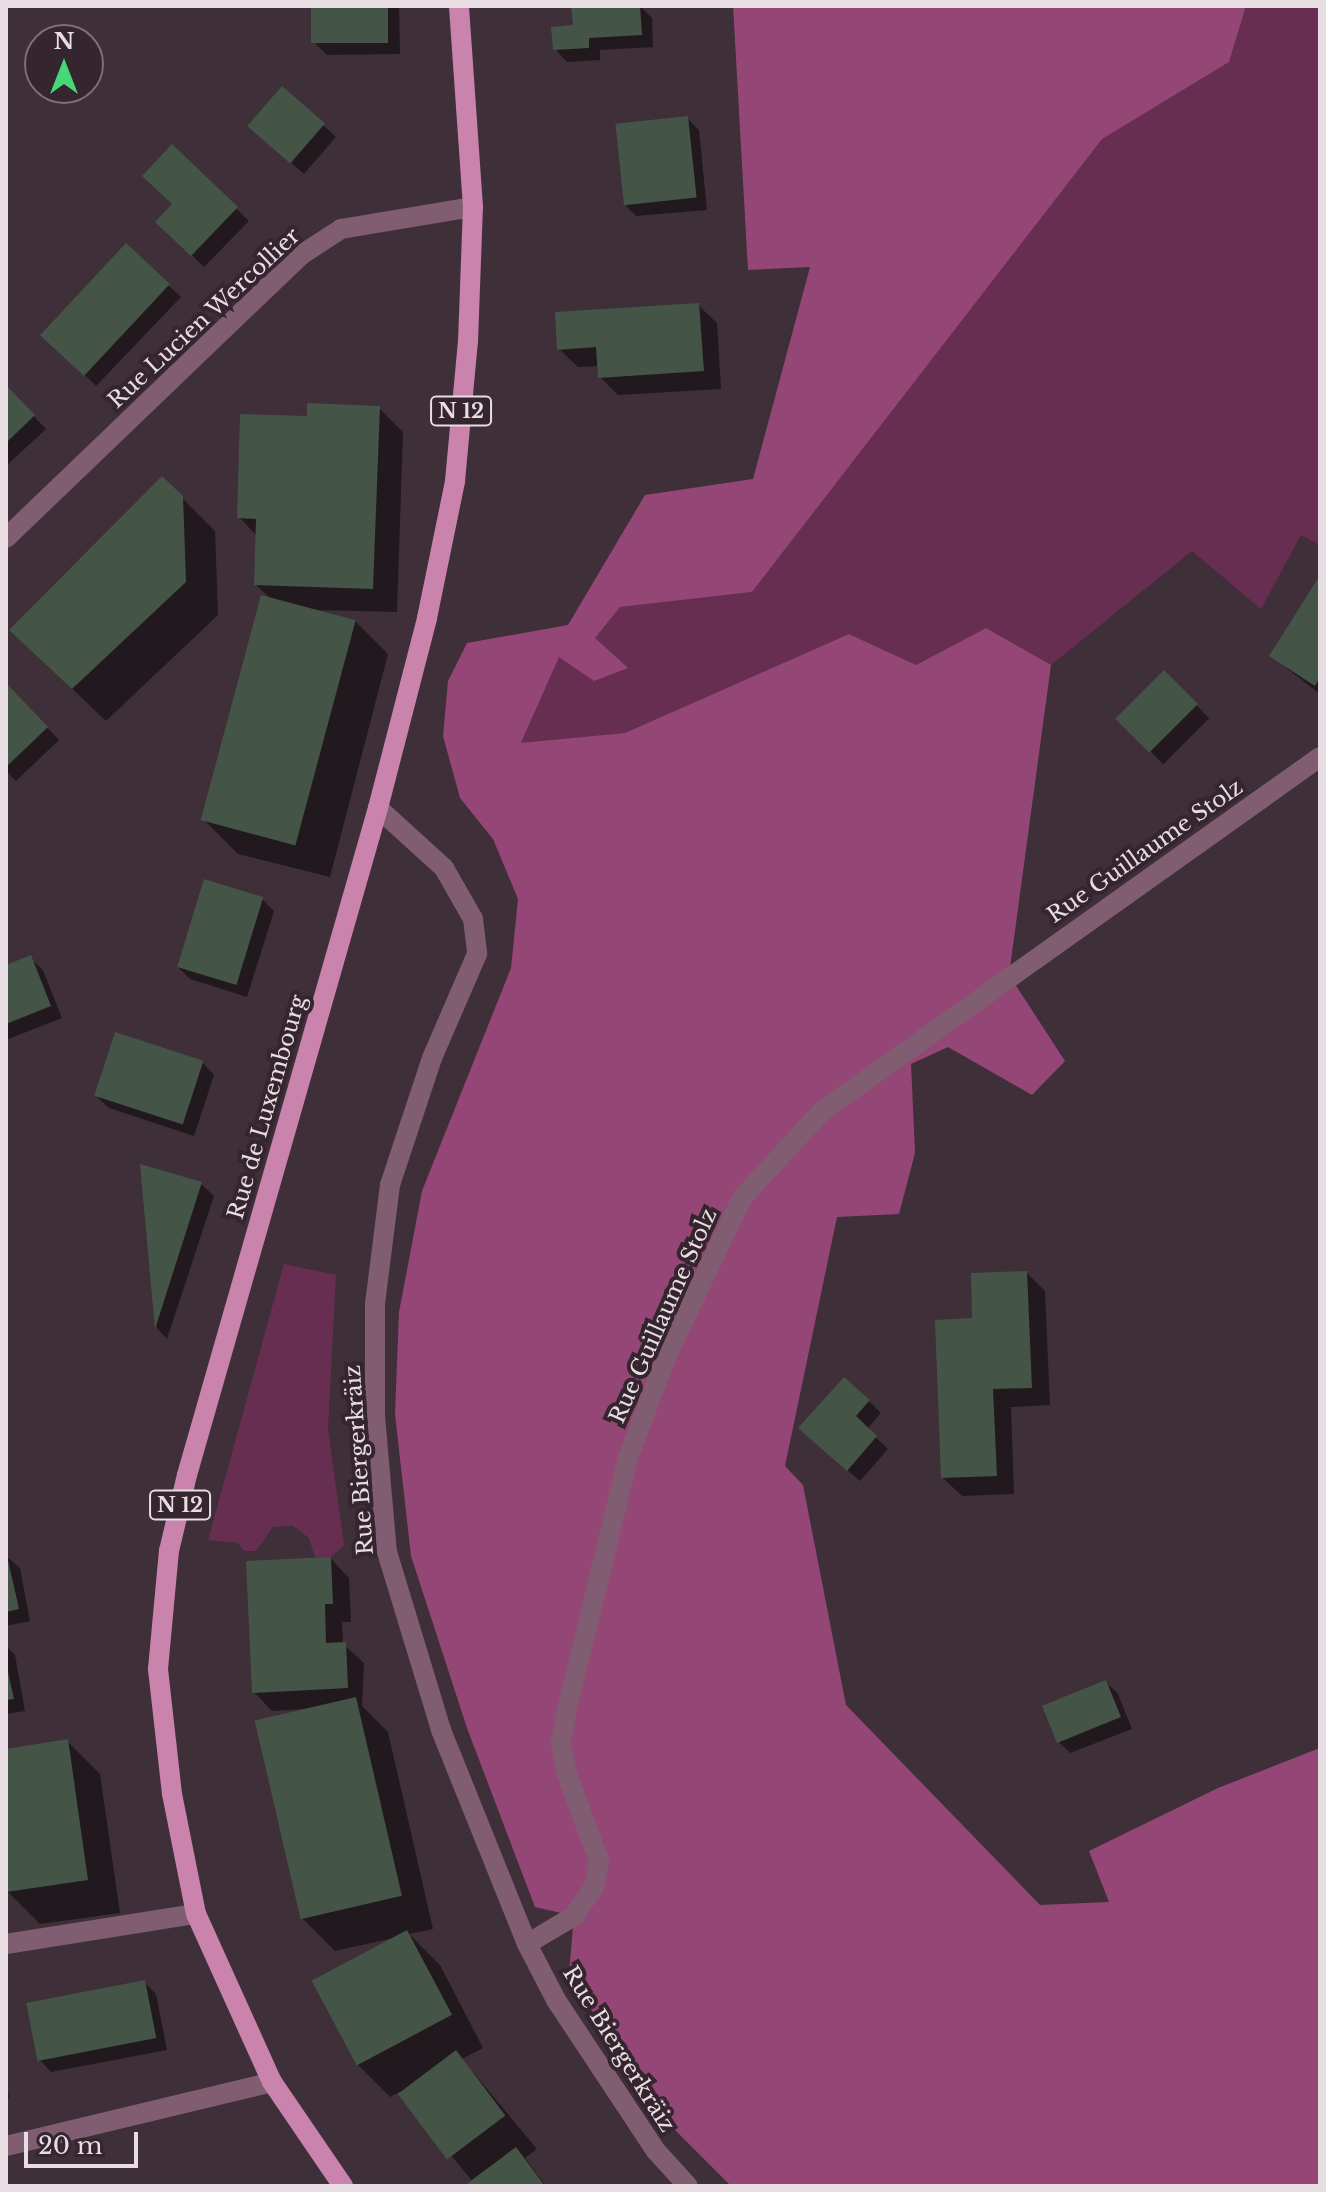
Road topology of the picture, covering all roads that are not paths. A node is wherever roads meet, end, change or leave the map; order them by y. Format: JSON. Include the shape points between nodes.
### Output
{"nodes":[{"id":1,"x":459,"y":6,"type":"edge"},
{"id":2,"x":473,"y":207,"type":"junction"},
{"id":3,"x":6,"y":538,"type":"edge"},
{"id":4,"x":1320,"y":757,"type":"edge"},
{"id":5,"x":378,"y":808,"type":"junction"},
{"id":6,"x":196,"y":1914,"type":"junction"},
{"id":7,"x":6,"y":1944,"type":"edge"},
{"id":8,"x":527,"y":1944,"type":"junction"},
{"id":9,"x":272,"y":2082,"type":"junction"},
{"id":10,"x":6,"y":2146,"type":"edge"},
{"id":11,"x":343,"y":2186,"type":"edge"},
{"id":12,"x":688,"y":2186,"type":"edge"}],
"edges":[{"from":1,"to":2,"type":"main road","name":"Rue de Luxembourg","number":"N 12"},
{"from":2,"to":3,"type":"street","name":"Rue Lucien Wercollier","via":[[341,229],[301,255]]},
{"from":2,"to":5,"type":"main road","name":"Rue de Luxembourg","number":"N 12","via":[[455,481],[427,618]]},
{"from":4,"to":8,"type":"street","name":"Rue Guillaume Stolz","via":[[821,1112],[742,1198],[667,1355],[628,1458],[566,1713],[561,1742],[567,1774],[599,1861],[594,1887],[574,1916]]},
{"from":5,"to":6,"type":"main road","name":"Rue de Luxembourg","number":"N 12","via":[[169,1551],[158,1669],[172,1794]]},
{"from":5,"to":8,"type":"street","name":"Rue Biergerkräiz","via":[[444,868],[473,919],[477,954],[432,1058],[390,1185],[375,1303],[375,1416],[387,1552],[441,1730]]},
{"from":6,"to":7,"type":"street"},
{"from":6,"to":9,"type":"main road","name":"Rue de Luxembourg","number":"N 12"},
{"from":8,"to":12,"type":"street","name":"Rue Biergerkräiz","via":[[556,2000],[647,2139]]},
{"from":9,"to":10,"type":"street"},
{"from":9,"to":11,"type":"main road","name":"Rue de Luxembourg","number":"N 12"}]}
